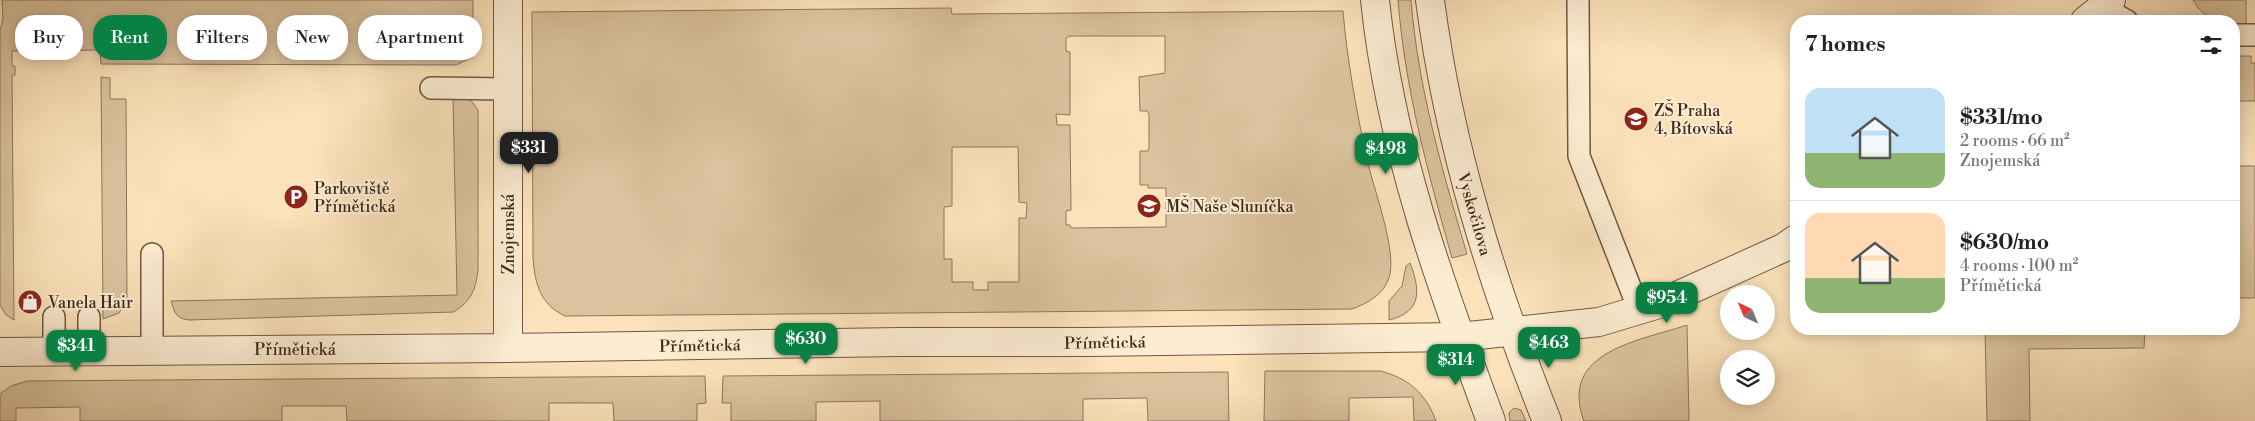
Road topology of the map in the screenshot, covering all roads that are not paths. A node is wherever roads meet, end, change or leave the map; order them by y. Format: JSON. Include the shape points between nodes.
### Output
{"nodes":[{"id":1,"x":508,"y":0,"type":"edge"},
{"id":2,"x":1375,"y":0,"type":"edge"},
{"id":3,"x":1430,"y":0,"type":"edge"},
{"id":4,"x":1578,"y":0,"type":"edge"},
{"id":5,"x":2099,"y":9,"type":"edge"},
{"id":6,"x":2113,"y":15,"type":"edge"},
{"id":7,"x":2240,"y":35,"type":"edge"},
{"id":8,"x":2255,"y":35,"type":"edge"},
{"id":9,"x":431,"y":88,"type":"dead end"},
{"id":10,"x":508,"y":89,"type":"junction"},
{"id":11,"x":1790,"y":243,"type":"edge"},
{"id":12,"x":152,"y":254,"type":"dead end"},
{"id":13,"x":1639,"y":310,"type":"junction"},
{"id":14,"x":54,"y":317,"type":"dead end"},
{"id":15,"x":89,"y":317,"type":"dead end"},
{"id":16,"x":1512,"y":333,"type":"junction"},
{"id":17,"x":1460,"y":337,"type":"junction"},
{"id":18,"x":508,"y":348,"type":"junction"},
{"id":19,"x":89,"y":350,"type":"junction"},
{"id":20,"x":152,"y":350,"type":"junction"},
{"id":21,"x":54,"y":351,"type":"junction"},
{"id":22,"x":0,"y":352,"type":"edge"},
{"id":23,"x":1491,"y":421,"type":"edge"},
{"id":24,"x":1547,"y":421,"type":"edge"}],
"edges":[{"from":1,"to":10,"type":"street","name":"Znojemská"},
{"from":2,"to":17,"type":"street","via":[[1385,79],[1415,204]]},
{"from":3,"to":16,"type":"street","name":"Vyskočilova","via":[[1438,67],[1470,201]]},
{"from":4,"to":13,"type":"lane","via":[[1579,156]]},
{"from":5,"to":6,"type":"lane"},
{"from":7,"to":8,"type":"lane"},
{"from":9,"to":10,"type":"lane"},
{"from":10,"to":18,"type":"street","name":"Znojemská"},
{"from":11,"to":13,"type":"street","name":"Přímětická","via":[[1659,304]]},
{"from":12,"to":20,"type":"lane"},
{"from":13,"to":16,"type":"street","name":"Přímětická","via":[[1599,322]]},
{"from":14,"to":21,"type":"lane"},
{"from":15,"to":19,"type":"lane"},
{"from":16,"to":17,"type":"street","name":"Přímětická"},
{"from":16,"to":24,"type":"street","name":"Vyskočilova"},
{"from":17,"to":18,"type":"street","name":"Přímětická"},
{"from":17,"to":23,"type":"street"},
{"from":18,"to":20,"type":"street","name":"Přímětická"},
{"from":19,"to":20,"type":"street","name":"Přímětická"},
{"from":19,"to":21,"type":"street","name":"Přímětická"},
{"from":21,"to":22,"type":"street","name":"Přímětická"}]}
